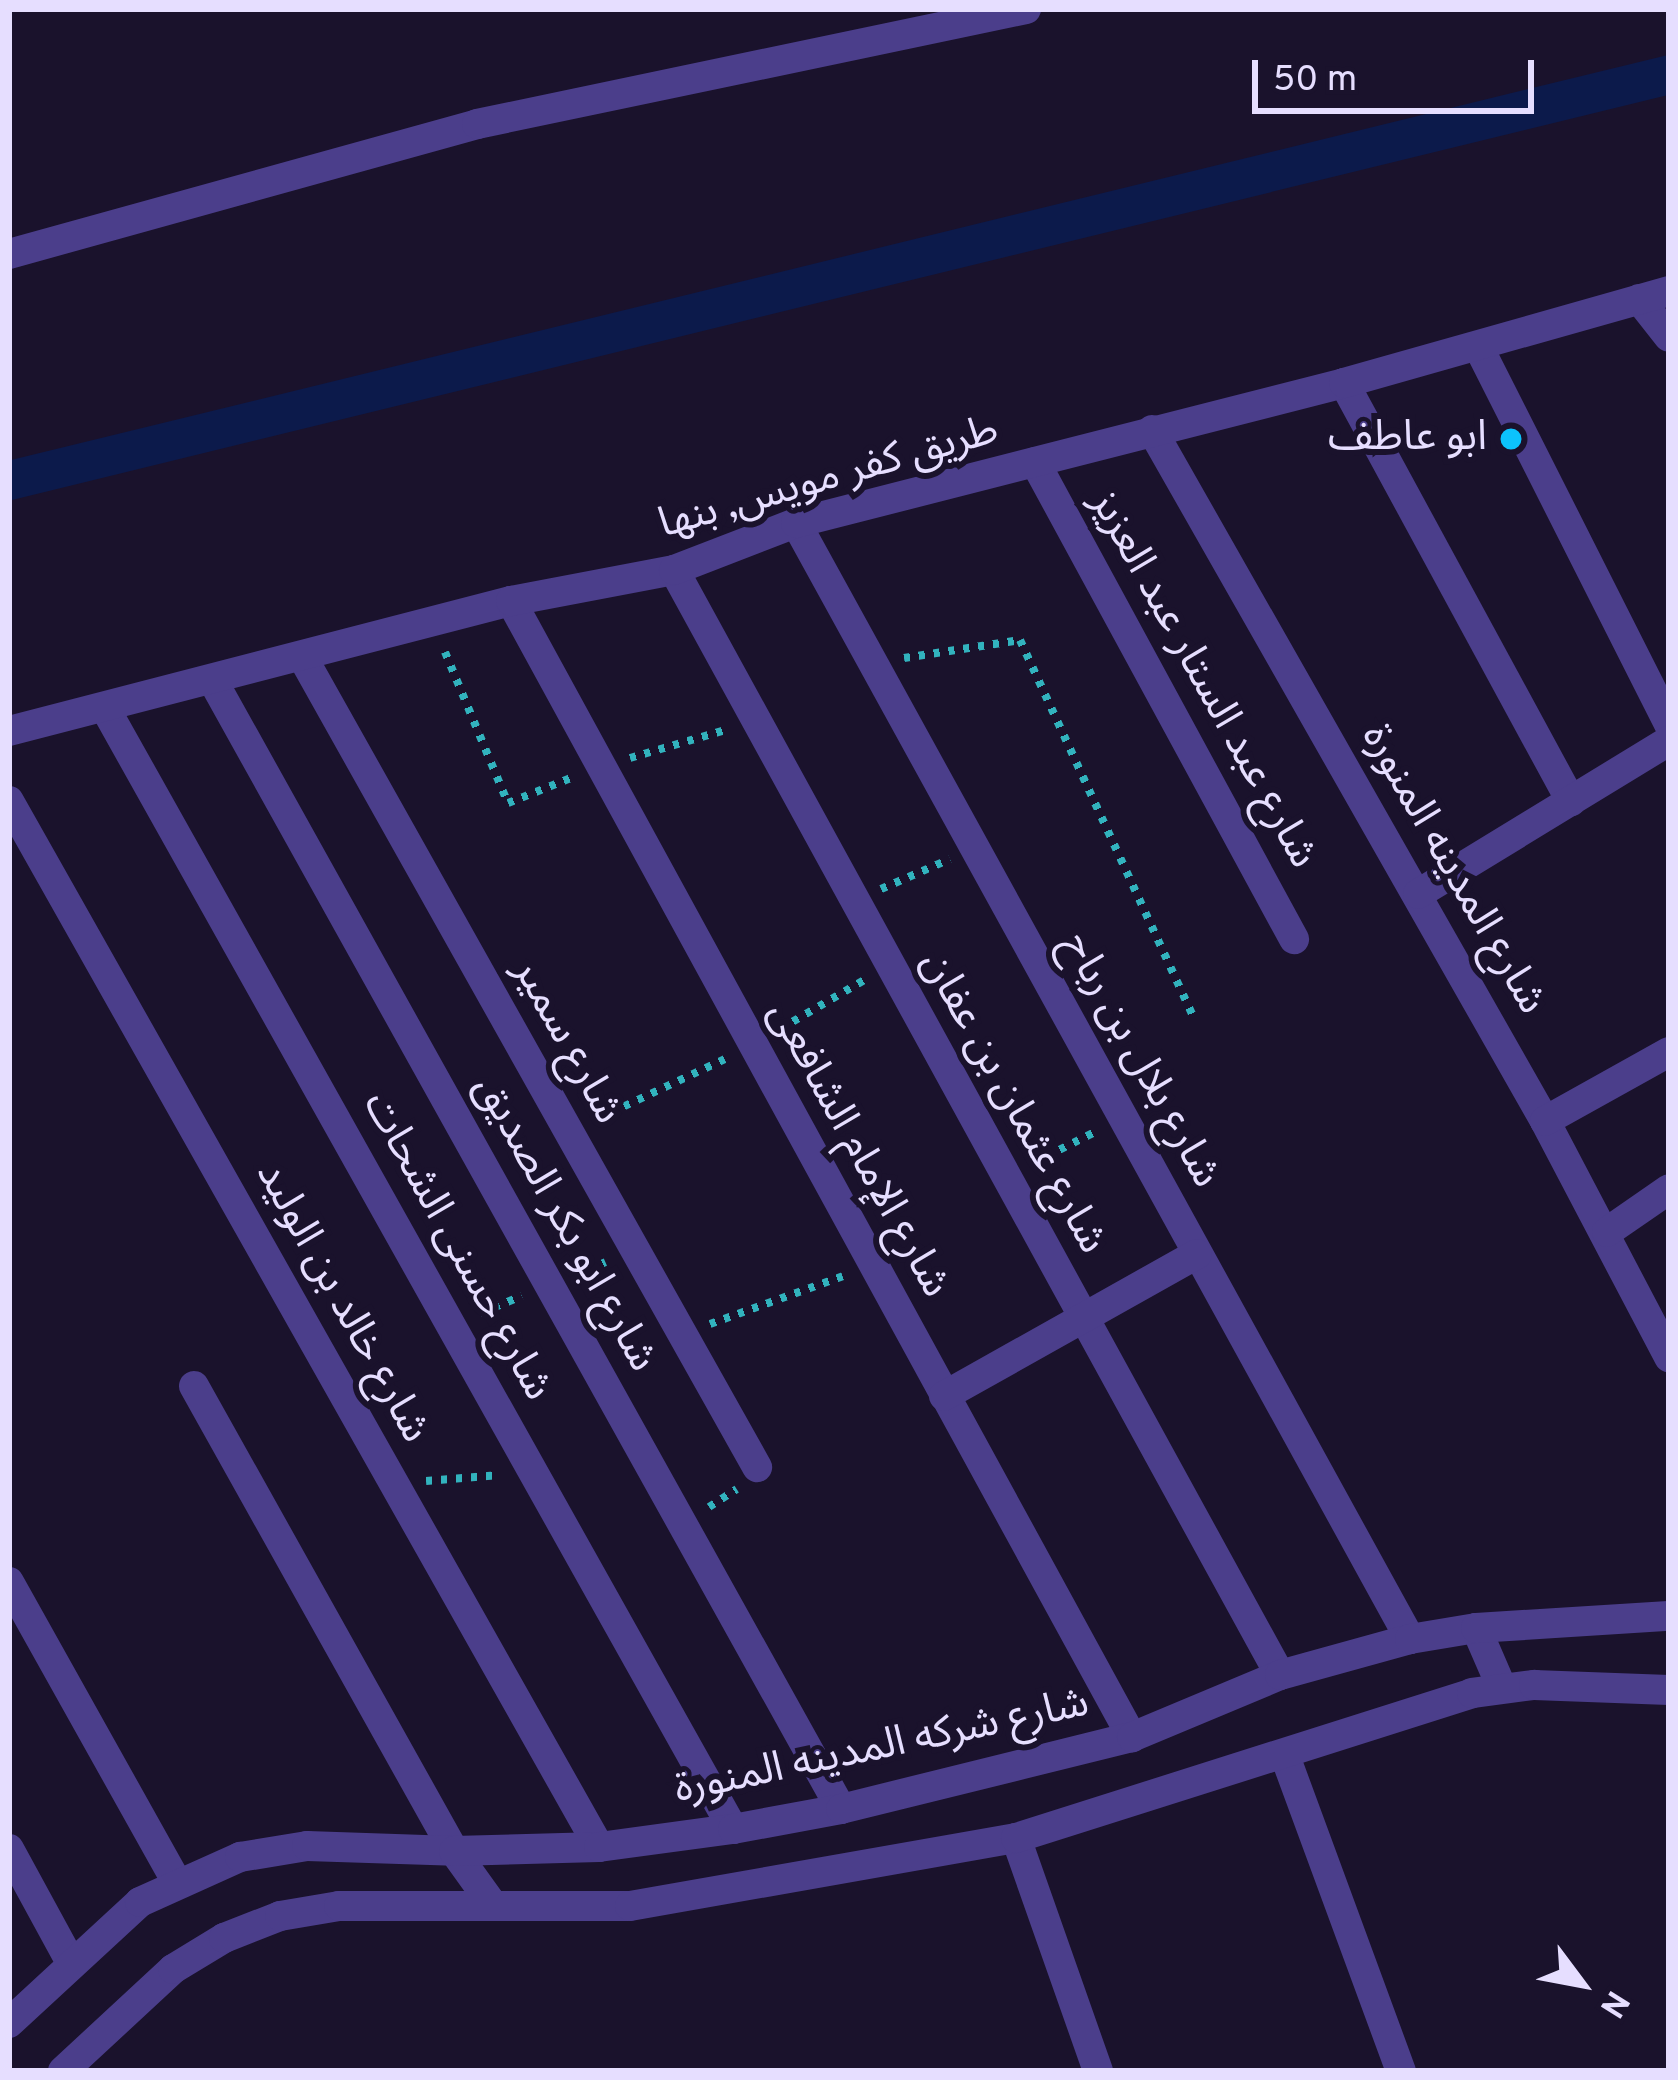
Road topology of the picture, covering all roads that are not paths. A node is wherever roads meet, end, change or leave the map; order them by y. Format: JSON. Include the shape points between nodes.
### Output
{"nodes":[{"id":1,"x":1026,"y":9,"type":"edge"},
{"id":2,"x":9,"y":254,"type":"edge"},
{"id":3,"x":1654,"y":295,"type":"edge"},
{"id":4,"x":1669,"y":338,"type":"edge"},
{"id":5,"x":1478,"y":346,"type":"junction"},
{"id":6,"x":1343,"y":383,"type":"junction"},
{"id":7,"x":1152,"y":430,"type":"junction"},
{"id":8,"x":1035,"y":462,"type":"junction"},
{"id":9,"x":796,"y":523,"type":"junction"},
{"id":10,"x":674,"y":570,"type":"junction"},
{"id":11,"x":511,"y":601,"type":"junction"},
{"id":12,"x":303,"y":658,"type":"junction"},
{"id":13,"x":213,"y":681,"type":"junction"},
{"id":14,"x":105,"y":708,"type":"junction"},
{"id":15,"x":1669,"y":724,"type":"edge"},
{"id":16,"x":9,"y":731,"type":"edge"},
{"id":17,"x":1669,"y":742,"type":"edge"},
{"id":18,"x":9,"y":800,"type":"edge"},
{"id":19,"x":1571,"y":801,"type":"junction"},
{"id":20,"x":1418,"y":894,"type":"junction"},
{"id":21,"x":1294,"y":939,"type":"dead end"},
{"id":22,"x":1669,"y":1052,"type":"edge"},
{"id":23,"x":1545,"y":1120,"type":"junction"},
{"id":24,"x":1669,"y":1189,"type":"edge"},
{"id":25,"x":1606,"y":1232,"type":"junction"},
{"id":26,"x":1197,"y":1254,"type":"junction"},
{"id":27,"x":1082,"y":1318,"type":"junction"},
{"id":28,"x":1669,"y":1357,"type":"edge"},
{"id":29,"x":194,"y":1386,"type":"dead end"},
{"id":30,"x":944,"y":1396,"type":"junction"},
{"id":31,"x":757,"y":1467,"type":"road end"},
{"id":32,"x":9,"y":1582,"type":"edge"},
{"id":33,"x":1669,"y":1616,"type":"edge"},
{"id":34,"x":1476,"y":1628,"type":"junction"},
{"id":35,"x":1410,"y":1639,"type":"junction"},
{"id":36,"x":1280,"y":1675,"type":"junction"},
{"id":37,"x":1502,"y":1688,"type":"junction"},
{"id":38,"x":1669,"y":1690,"type":"edge"},
{"id":39,"x":1132,"y":1737,"type":"junction"},
{"id":40,"x":1285,"y":1756,"type":"junction"},
{"id":41,"x":841,"y":1809,"type":"junction"},
{"id":42,"x":733,"y":1828,"type":"junction"},
{"id":43,"x":1016,"y":1838,"type":"junction"},
{"id":44,"x":599,"y":1847,"type":"junction"},
{"id":45,"x":9,"y":1850,"type":"edge"},
{"id":46,"x":454,"y":1851,"type":"junction"},
{"id":47,"x":176,"y":1881,"type":"junction"},
{"id":48,"x":492,"y":1904,"type":"junction"},
{"id":49,"x":70,"y":1961,"type":"junction"},
{"id":50,"x":9,"y":2023,"type":"edge"},
{"id":51,"x":63,"y":2071,"type":"edge"},
{"id":52,"x":1098,"y":2071,"type":"edge"},
{"id":53,"x":1401,"y":2071,"type":"edge"}],
"edges":[{"from":1,"to":2,"type":"street","via":[[477,124]]},
{"from":3,"to":4,"type":"street"},
{"from":3,"to":5,"type":"street","name":"طريق كفر مويس, بنها"},
{"from":5,"to":6,"type":"street","name":"طريق كفر مويس, بنها"},
{"from":5,"to":15,"type":"street"},
{"from":6,"to":7,"type":"street","name":"طريق كفر مويس, بنها"},
{"from":6,"to":19,"type":"street"},
{"from":7,"to":8,"type":"street","name":"طريق كفر مويس, بنها"},
{"from":7,"to":20,"type":"street","name":"شارع المدينه المنورة"},
{"from":8,"to":9,"type":"street","name":"طريق كفر مويس, بنها"},
{"from":8,"to":21,"type":"street","name":"شارع عبد الستار عبد العزيز"},
{"from":9,"to":10,"type":"street","name":"طريق كفر مويس, بنها"},
{"from":9,"to":26,"type":"street","name":"شارع بلال بن رباح"},
{"from":10,"to":11,"type":"street","name":"طريق كفر مويس, بنها"},
{"from":10,"to":27,"type":"street","name":"شارع عثمان بن عفان"},
{"from":11,"to":12,"type":"street","name":"طريق كفر مويس, بنها"},
{"from":11,"to":30,"type":"street","name":"شارع الإمام الشافعى"},
{"from":12,"to":13,"type":"street","name":"طريق كفر مويس, بنها"},
{"from":12,"to":31,"type":"street","name":"شارع سمير"},
{"from":13,"to":14,"type":"street","name":"طريق كفر مويس, بنها"},
{"from":13,"to":41,"type":"street","name":"شارع ابو بكر الصديق"},
{"from":14,"to":16,"type":"street","name":"طريق كفر مويس, بنها"},
{"from":14,"to":42,"type":"street","name":"شارع حسنى الشحات"},
{"from":17,"to":19,"type":"street"},
{"from":18,"to":44,"type":"street","name":"شارع خالد بن الوليد"},
{"from":19,"to":20,"type":"street"},
{"from":20,"to":23,"type":"street","name":"شارع المدينه المنورة"},
{"from":22,"to":23,"type":"street"},
{"from":23,"to":25,"type":"street","name":"شارع المدينه المنورة"},
{"from":24,"to":25,"type":"street"},
{"from":25,"to":28,"type":"street","name":"شارع المدينه المنورة"},
{"from":26,"to":27,"type":"street"},
{"from":26,"to":35,"type":"street","name":"شارع بلال بن رباح"},
{"from":27,"to":30,"type":"street"},
{"from":27,"to":36,"type":"street","name":"شارع عثمان بن عفان"},
{"from":29,"to":46,"type":"street"},
{"from":30,"to":39,"type":"street","name":"شارع الإمام الشافعى"},
{"from":32,"to":47,"type":"street"},
{"from":33,"to":34,"type":"street","name":"شارع شركه المدينه المنورة"},
{"from":34,"to":35,"type":"street","name":"شارع شركه المدينه المنورة"},
{"from":34,"to":37,"type":"street"},
{"from":35,"to":36,"type":"street","name":"شارع شركه المدينه المنورة"},
{"from":36,"to":39,"type":"street","name":"شارع شركه المدينه المنورة"},
{"from":37,"to":38,"type":"street"},
{"from":37,"to":40,"type":"street"},
{"from":39,"to":41,"type":"street","name":"شارع شركه المدينه المنورة"},
{"from":40,"to":43,"type":"street"},
{"from":40,"to":53,"type":"street"},
{"from":41,"to":42,"type":"street","name":"شارع شركه المدينه المنورة"},
{"from":42,"to":44,"type":"street","name":"شارع شركه المدينه المنورة"},
{"from":43,"to":48,"type":"street","via":[[614,1909]]},
{"from":43,"to":52,"type":"street"},
{"from":44,"to":46,"type":"street","name":"شارع شركه المدينه المنورة"},
{"from":45,"to":49,"type":"street"},
{"from":46,"to":47,"type":"street","name":"شارع شركه المدينه المنورة","via":[[307,1846],[240,1857]]},
{"from":46,"to":48,"type":"street"},
{"from":47,"to":49,"type":"street","name":"شارع شركه المدينه المنورة"},
{"from":48,"to":51,"type":"street","via":[[339,1906],[280,1916],[173,1969]]},
{"from":49,"to":50,"type":"street","name":"شارع شركه المدينه المنورة"}]}
